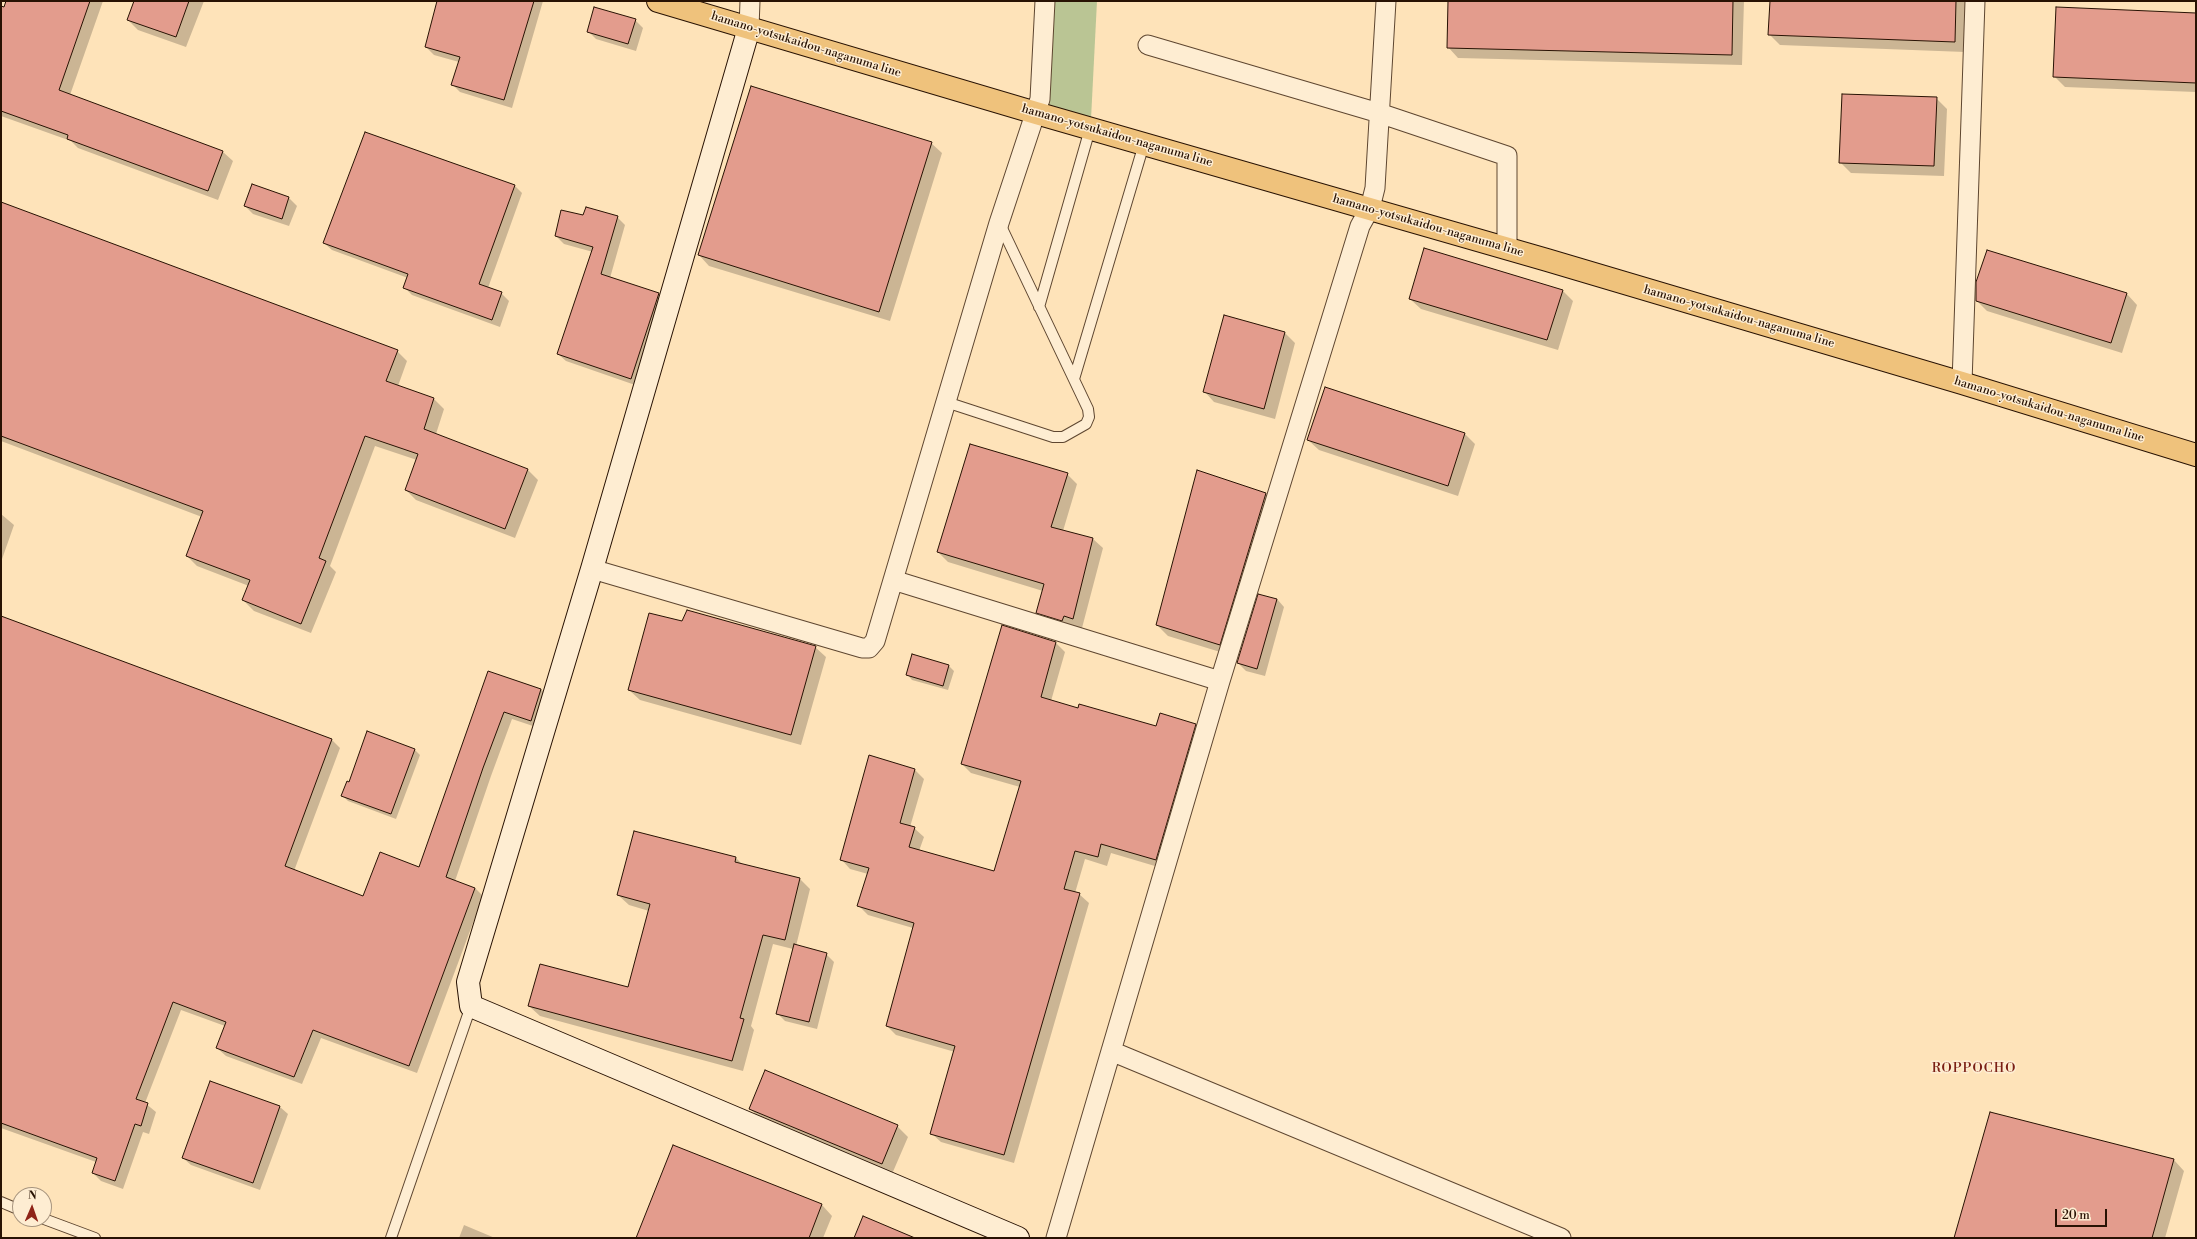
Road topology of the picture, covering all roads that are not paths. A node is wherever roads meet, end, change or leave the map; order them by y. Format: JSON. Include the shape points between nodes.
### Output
{"nodes":[{"id":1,"x":658,"y":1,"type":"edge"},
{"id":2,"x":750,"y":1,"type":"edge"},
{"id":3,"x":1046,"y":1,"type":"edge"},
{"id":4,"x":1386,"y":1,"type":"edge"},
{"id":5,"x":1975,"y":1,"type":"edge"},
{"id":6,"x":749,"y":28,"type":"junction"},
{"id":7,"x":1148,"y":45,"type":"dead end"},
{"id":8,"x":1036,"y":113,"type":"junction"},
{"id":9,"x":1380,"y":113,"type":"junction"},
{"id":10,"x":1090,"y":129,"type":"junction"},
{"id":11,"x":1144,"y":144,"type":"junction"},
{"id":12,"x":1370,"y":208,"type":"junction"},
{"id":13,"x":999,"y":223,"type":"junction"},
{"id":14,"x":1507,"y":249,"type":"junction"},
{"id":15,"x":1039,"y":307,"type":"junction"},
{"id":16,"x":1074,"y":380,"type":"junction"},
{"id":17,"x":1962,"y":383,"type":"junction"},
{"id":18,"x":946,"y":402,"type":"junction"},
{"id":19,"x":2196,"y":455,"type":"edge"},
{"id":20,"x":592,"y":569,"type":"junction"},
{"id":21,"x":893,"y":580,"type":"junction"},
{"id":22,"x":1220,"y":681,"type":"junction"},
{"id":23,"x":471,"y":1006,"type":"junction"},
{"id":24,"x":1111,"y":1051,"type":"junction"},
{"id":25,"x":1,"y":1202,"type":"edge"},
{"id":26,"x":12,"y":1207,"type":"edge"},
{"id":27,"x":52,"y":1222,"type":"edge"},
{"id":28,"x":95,"y":1238,"type":"edge"},
{"id":29,"x":392,"y":1238,"type":"edge"},
{"id":30,"x":1018,"y":1238,"type":"edge"},
{"id":31,"x":1056,"y":1238,"type":"edge"},
{"id":32,"x":1561,"y":1238,"type":"edge"}],
"edges":[{"from":1,"to":6,"type":"main road","name":"hamano-yotsukaidou-naganuma line"},
{"from":2,"to":6,"type":"street"},
{"from":3,"to":8,"type":"street","via":[[1040,99]]},
{"from":4,"to":9,"type":"street"},
{"from":5,"to":17,"type":"street"},
{"from":6,"to":8,"type":"main road","name":"hamano-yotsukaidou-naganuma line"},
{"from":6,"to":20,"type":"street"},
{"from":7,"to":9,"type":"street"},
{"from":8,"to":10,"type":"main road","name":"hamano-yotsukaidou-naganuma line"},
{"from":8,"to":13,"type":"street"},
{"from":9,"to":12,"type":"street","via":[[1375,188]]},
{"from":9,"to":14,"type":"street","via":[[1507,156]]},
{"from":10,"to":11,"type":"main road","name":"hamano-yotsukaidou-naganuma line"},
{"from":10,"to":15,"type":"lane"},
{"from":11,"to":12,"type":"main road","name":"hamano-yotsukaidou-naganuma line"},
{"from":11,"to":16,"type":"lane"},
{"from":12,"to":14,"type":"main road","name":"hamano-yotsukaidou-naganuma line"},
{"from":12,"to":22,"type":"street","via":[[1360,226]]},
{"from":13,"to":15,"type":"lane"},
{"from":13,"to":18,"type":"street"},
{"from":14,"to":17,"type":"main road","name":"hamano-yotsukaidou-naganuma line"},
{"from":15,"to":16,"type":"lane"},
{"from":16,"to":18,"type":"lane","via":[[1088,408],[1088,417],[1086,424],[1063,437],[1053,437]]},
{"from":17,"to":19,"type":"main road","name":"hamano-yotsukaidou-naganuma line"},
{"from":18,"to":21,"type":"street"},
{"from":20,"to":21,"type":"street","via":[[862,648],[869,648],[875,641]]},
{"from":20,"to":23,"type":"street","via":[[468,982]]},
{"from":21,"to":22,"type":"street"},
{"from":22,"to":24,"type":"street"},
{"from":23,"to":29,"type":"lane"},
{"from":23,"to":30,"type":"street"},
{"from":24,"to":31,"type":"street"},
{"from":24,"to":32,"type":"street"},
{"from":25,"to":26,"type":"lane"},
{"from":27,"to":28,"type":"lane"}]}
